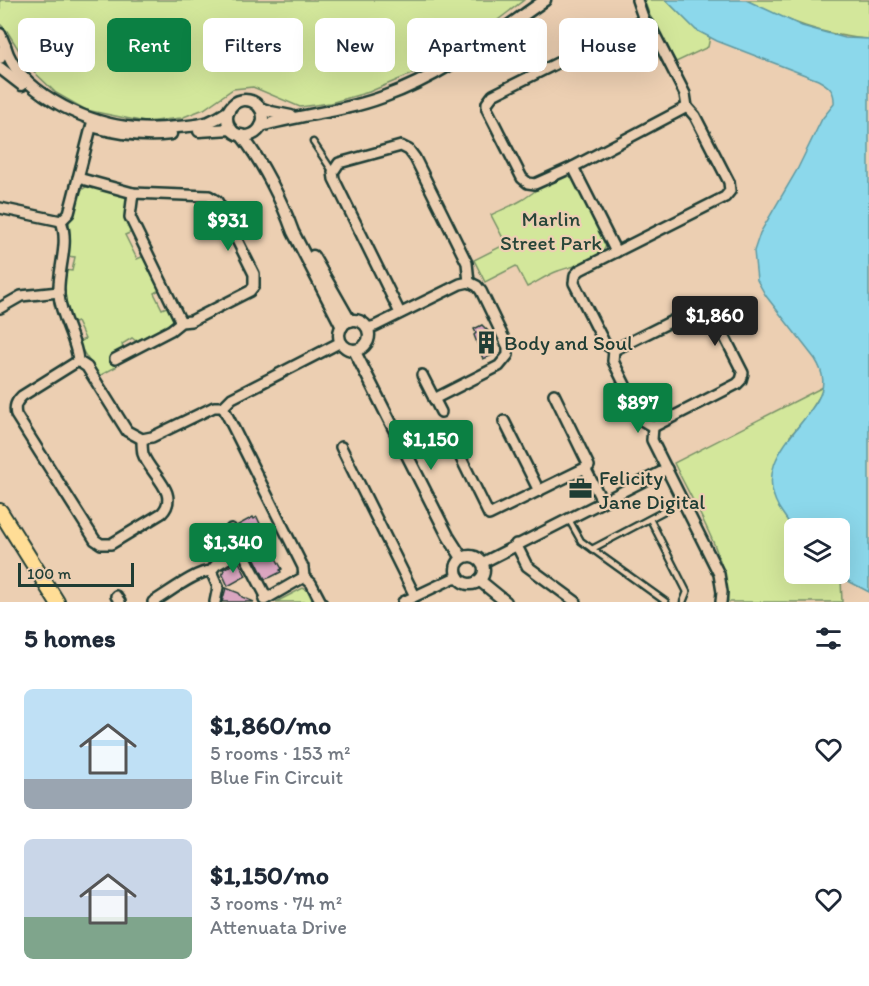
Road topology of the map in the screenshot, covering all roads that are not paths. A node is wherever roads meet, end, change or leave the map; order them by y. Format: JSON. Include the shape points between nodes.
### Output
{"nodes":[{"id":1,"x":545,"y":0,"type":"edge"},
{"id":2,"x":637,"y":0,"type":"edge"},
{"id":3,"x":643,"y":18,"type":"edge"},
{"id":4,"x":0,"y":34,"type":"edge"},
{"id":5,"x":658,"y":41,"type":"edge"},
{"id":6,"x":5,"y":46,"type":"junction"},
{"id":7,"x":0,"y":58,"type":"edge"},
{"id":8,"x":559,"y":62,"type":"edge"},
{"id":9,"x":0,"y":68,"type":"edge"},
{"id":10,"x":687,"y":107,"type":"junction"},
{"id":11,"x":260,"y":108,"type":"junction"},
{"id":12,"x":230,"y":111,"type":"junction"},
{"id":13,"x":297,"y":117,"type":"junction"},
{"id":14,"x":92,"y":123,"type":"junction"},
{"id":15,"x":231,"y":129,"type":"junction"},
{"id":16,"x":259,"y":129,"type":"junction"},
{"id":17,"x":241,"y":135,"type":"junction"},
{"id":18,"x":313,"y":142,"type":"dead end"},
{"id":19,"x":260,"y":163,"type":"junction"},
{"id":20,"x":573,"y":167,"type":"junction"},
{"id":21,"x":333,"y":172,"type":"junction"},
{"id":22,"x":78,"y":178,"type":"junction"},
{"id":23,"x":133,"y":193,"type":"junction"},
{"id":24,"x":0,"y":208,"type":"edge"},
{"id":25,"x":61,"y":221,"type":"junction"},
{"id":26,"x":616,"y":252,"type":"junction"},
{"id":27,"x":469,"y":282,"type":"junction"},
{"id":28,"x":59,"y":292,"type":"junction"},
{"id":29,"x":0,"y":308,"type":"edge"},
{"id":30,"x":400,"y":313,"type":"junction"},
{"id":31,"x":181,"y":322,"type":"junction"},
{"id":32,"x":346,"y":324,"type":"junction"},
{"id":33,"x":367,"y":328,"type":"junction"},
{"id":34,"x":341,"y":342,"type":"junction"},
{"id":35,"x":358,"y":349,"type":"junction"},
{"id":36,"x":614,"y":350,"type":"junction"},
{"id":37,"x":115,"y":358,"type":"dead end"},
{"id":38,"x":78,"y":362,"type":"junction"},
{"id":39,"x":422,"y":375,"type":"dead end"},
{"id":40,"x":554,"y":394,"type":"dead end"},
{"id":41,"x":434,"y":399,"type":"junction"},
{"id":42,"x":223,"y":407,"type":"junction"},
{"id":43,"x":441,"y":412,"type":"dead end"},
{"id":44,"x":504,"y":421,"type":"dead end"},
{"id":45,"x":653,"y":427,"type":"junction"},
{"id":46,"x":142,"y":439,"type":"junction"},
{"id":47,"x":455,"y":446,"type":"dead end"},
{"id":48,"x":341,"y":447,"type":"dead end"},
{"id":49,"x":585,"y":468,"type":"junction"},
{"id":50,"x":666,"y":469,"type":"junction"},
{"id":51,"x":538,"y":491,"type":"junction"},
{"id":52,"x":602,"y":501,"type":"junction"},
{"id":53,"x":666,"y":510,"type":"dead end"},
{"id":54,"x":0,"y":511,"type":"edge"},
{"id":55,"x":568,"y":518,"type":"junction"},
{"id":56,"x":650,"y":519,"type":"junction"},
{"id":57,"x":231,"y":529,"type":"dead end"},
{"id":58,"x":516,"y":544,"type":"junction"},
{"id":59,"x":592,"y":549,"type":"junction"},
{"id":60,"x":242,"y":550,"type":"junction"},
{"id":61,"x":462,"y":558,"type":"junction"},
{"id":62,"x":482,"y":563,"type":"junction"},
{"id":63,"x":211,"y":571,"type":"junction"},
{"id":64,"x":458,"y":576,"type":"junction"},
{"id":65,"x":303,"y":577,"type":"junction"},
{"id":66,"x":479,"y":580,"type":"junction"},
{"id":67,"x":415,"y":596,"type":"junction"},
{"id":68,"x":265,"y":600,"type":"edge"},
{"id":69,"x":57,"y":602,"type":"edge"},
{"id":70,"x":153,"y":602,"type":"edge"},
{"id":71,"x":214,"y":602,"type":"edge"},
{"id":72,"x":321,"y":602,"type":"edge"},
{"id":73,"x":403,"y":602,"type":"edge"},
{"id":74,"x":506,"y":602,"type":"edge"},
{"id":75,"x":576,"y":602,"type":"edge"},
{"id":76,"x":666,"y":602,"type":"edge"},
{"id":77,"x":683,"y":602,"type":"edge"},
{"id":78,"x":721,"y":602,"type":"edge"}],
"edges":[{"from":1,"to":13,"type":"street","via":[[422,80],[356,106]]},
{"from":2,"to":3,"type":"street"},
{"from":4,"to":6,"type":"street"},
{"from":5,"to":10,"type":"street","via":[[685,94]]},
{"from":6,"to":7,"type":"street"},
{"from":6,"to":14,"type":"street","via":[[9,60],[20,74],[57,103]]},
{"from":8,"to":20,"type":"street","via":[[493,95],[487,109],[528,183],[535,184]]},
{"from":9,"to":14,"type":"street","via":[[56,110]]},
{"from":10,"to":20,"type":"street"},
{"from":10,"to":26,"type":"street","via":[[729,182],[729,191],[725,197]]},
{"from":11,"to":12,"type":"street","via":[[245,100]]},
{"from":11,"to":13,"type":"street"},
{"from":11,"to":16,"type":"street","via":[[263,117]]},
{"from":12,"to":14,"type":"street","via":[[208,123],[166,128]]},
{"from":12,"to":15,"type":"street"},
{"from":13,"to":16,"type":"street"},
{"from":14,"to":15,"type":"street","via":[[119,134],[156,136]]},
{"from":14,"to":22,"type":"street"},
{"from":15,"to":17,"type":"street"},
{"from":16,"to":17,"type":"street"},
{"from":16,"to":19,"type":"street"},
{"from":17,"to":19,"type":"street"},
{"from":18,"to":21,"type":"lane"},
{"from":19,"to":32,"type":"street","via":[[293,232]]},
{"from":20,"to":26,"type":"street"},
{"from":21,"to":27,"type":"street","via":[[339,163],[394,147],[409,150],[467,263]]},
{"from":21,"to":30,"type":"street"},
{"from":22,"to":23,"type":"street"},
{"from":22,"to":25,"type":"street","via":[[69,213]]},
{"from":23,"to":31,"type":"street","via":[[130,217]]},
{"from":23,"to":31,"type":"street","via":[[209,196],[217,201],[254,274],[250,291],[191,321]]},
{"from":24,"to":25,"type":"street"},
{"from":25,"to":28,"type":"street","via":[[66,233]]},
{"from":26,"to":36,"type":"street","via":[[580,270],[574,283],[599,334]]},
{"from":27,"to":30,"type":"street"},
{"from":27,"to":41,"type":"street","via":[[481,291],[508,347],[508,355],[499,366]]},
{"from":28,"to":29,"type":"street","via":[[21,296]]},
{"from":28,"to":38,"type":"street"},
{"from":30,"to":33,"type":"street"},
{"from":31,"to":37,"type":"street"},
{"from":32,"to":33,"type":"street","via":[[360,322]]},
{"from":32,"to":34,"type":"street","via":[[339,337]]},
{"from":33,"to":35,"type":"street","via":[[368,339]]},
{"from":34,"to":35,"type":"street","via":[[348,349]]},
{"from":34,"to":42,"type":"street","via":[[232,398]]},
{"from":35,"to":61,"type":"street","via":[[379,398]]},
{"from":36,"to":45,"type":"street","via":[[613,361],[643,421]]},
{"from":36,"to":45,"type":"street","via":[[700,307],[706,308],[712,312],[743,373],[737,384]]},
{"from":38,"to":46,"type":"street","via":[[87,367],[127,431]]},
{"from":38,"to":46,"type":"street","via":[[22,396],[14,408],[101,544],[111,544],[167,507],[169,498],[144,457]]},
{"from":39,"to":41,"type":"street"},
{"from":40,"to":49,"type":"street","via":[[589,466]]},
{"from":41,"to":43,"type":"street"},
{"from":42,"to":46,"type":"street","via":[[214,406]]},
{"from":42,"to":65,"type":"street","via":[[303,567]]},
{"from":44,"to":51,"type":"street"},
{"from":45,"to":50,"type":"street","via":[[652,440]]},
{"from":47,"to":51,"type":"street","via":[[489,515]]},
{"from":48,"to":67,"type":"street"},
{"from":49,"to":51,"type":"street"},
{"from":49,"to":52,"type":"street"},
{"from":50,"to":52,"type":"street"},
{"from":50,"to":78,"type":"street","via":[[719,574]]},
{"from":52,"to":55,"type":"street"},
{"from":53,"to":56,"type":"lane"},
{"from":54,"to":69,"type":"main road"},
{"from":55,"to":58,"type":"street"},
{"from":55,"to":59,"type":"lane","via":[[580,541]]},
{"from":56,"to":59,"type":"lane"},
{"from":56,"to":77,"type":"lane","via":[[687,592]]},
{"from":57,"to":60,"type":"street"},
{"from":58,"to":62,"type":"street"},
{"from":58,"to":75,"type":"street","via":[[527,566]]},
{"from":59,"to":76,"type":"lane"},
{"from":60,"to":63,"type":"street"},
{"from":60,"to":68,"type":"street"},
{"from":61,"to":62,"type":"street","via":[[471,556]]},
{"from":61,"to":64,"type":"street","via":[[457,564]]},
{"from":62,"to":66,"type":"street","via":[[484,571]]},
{"from":63,"to":70,"type":"street"},
{"from":63,"to":71,"type":"street","via":[[218,587]]},
{"from":64,"to":66,"type":"street","via":[[469,584]]},
{"from":64,"to":67,"type":"street"},
{"from":65,"to":68,"type":"street"},
{"from":65,"to":72,"type":"street"},
{"from":66,"to":74,"type":"street"},
{"from":67,"to":73,"type":"street"}]}
